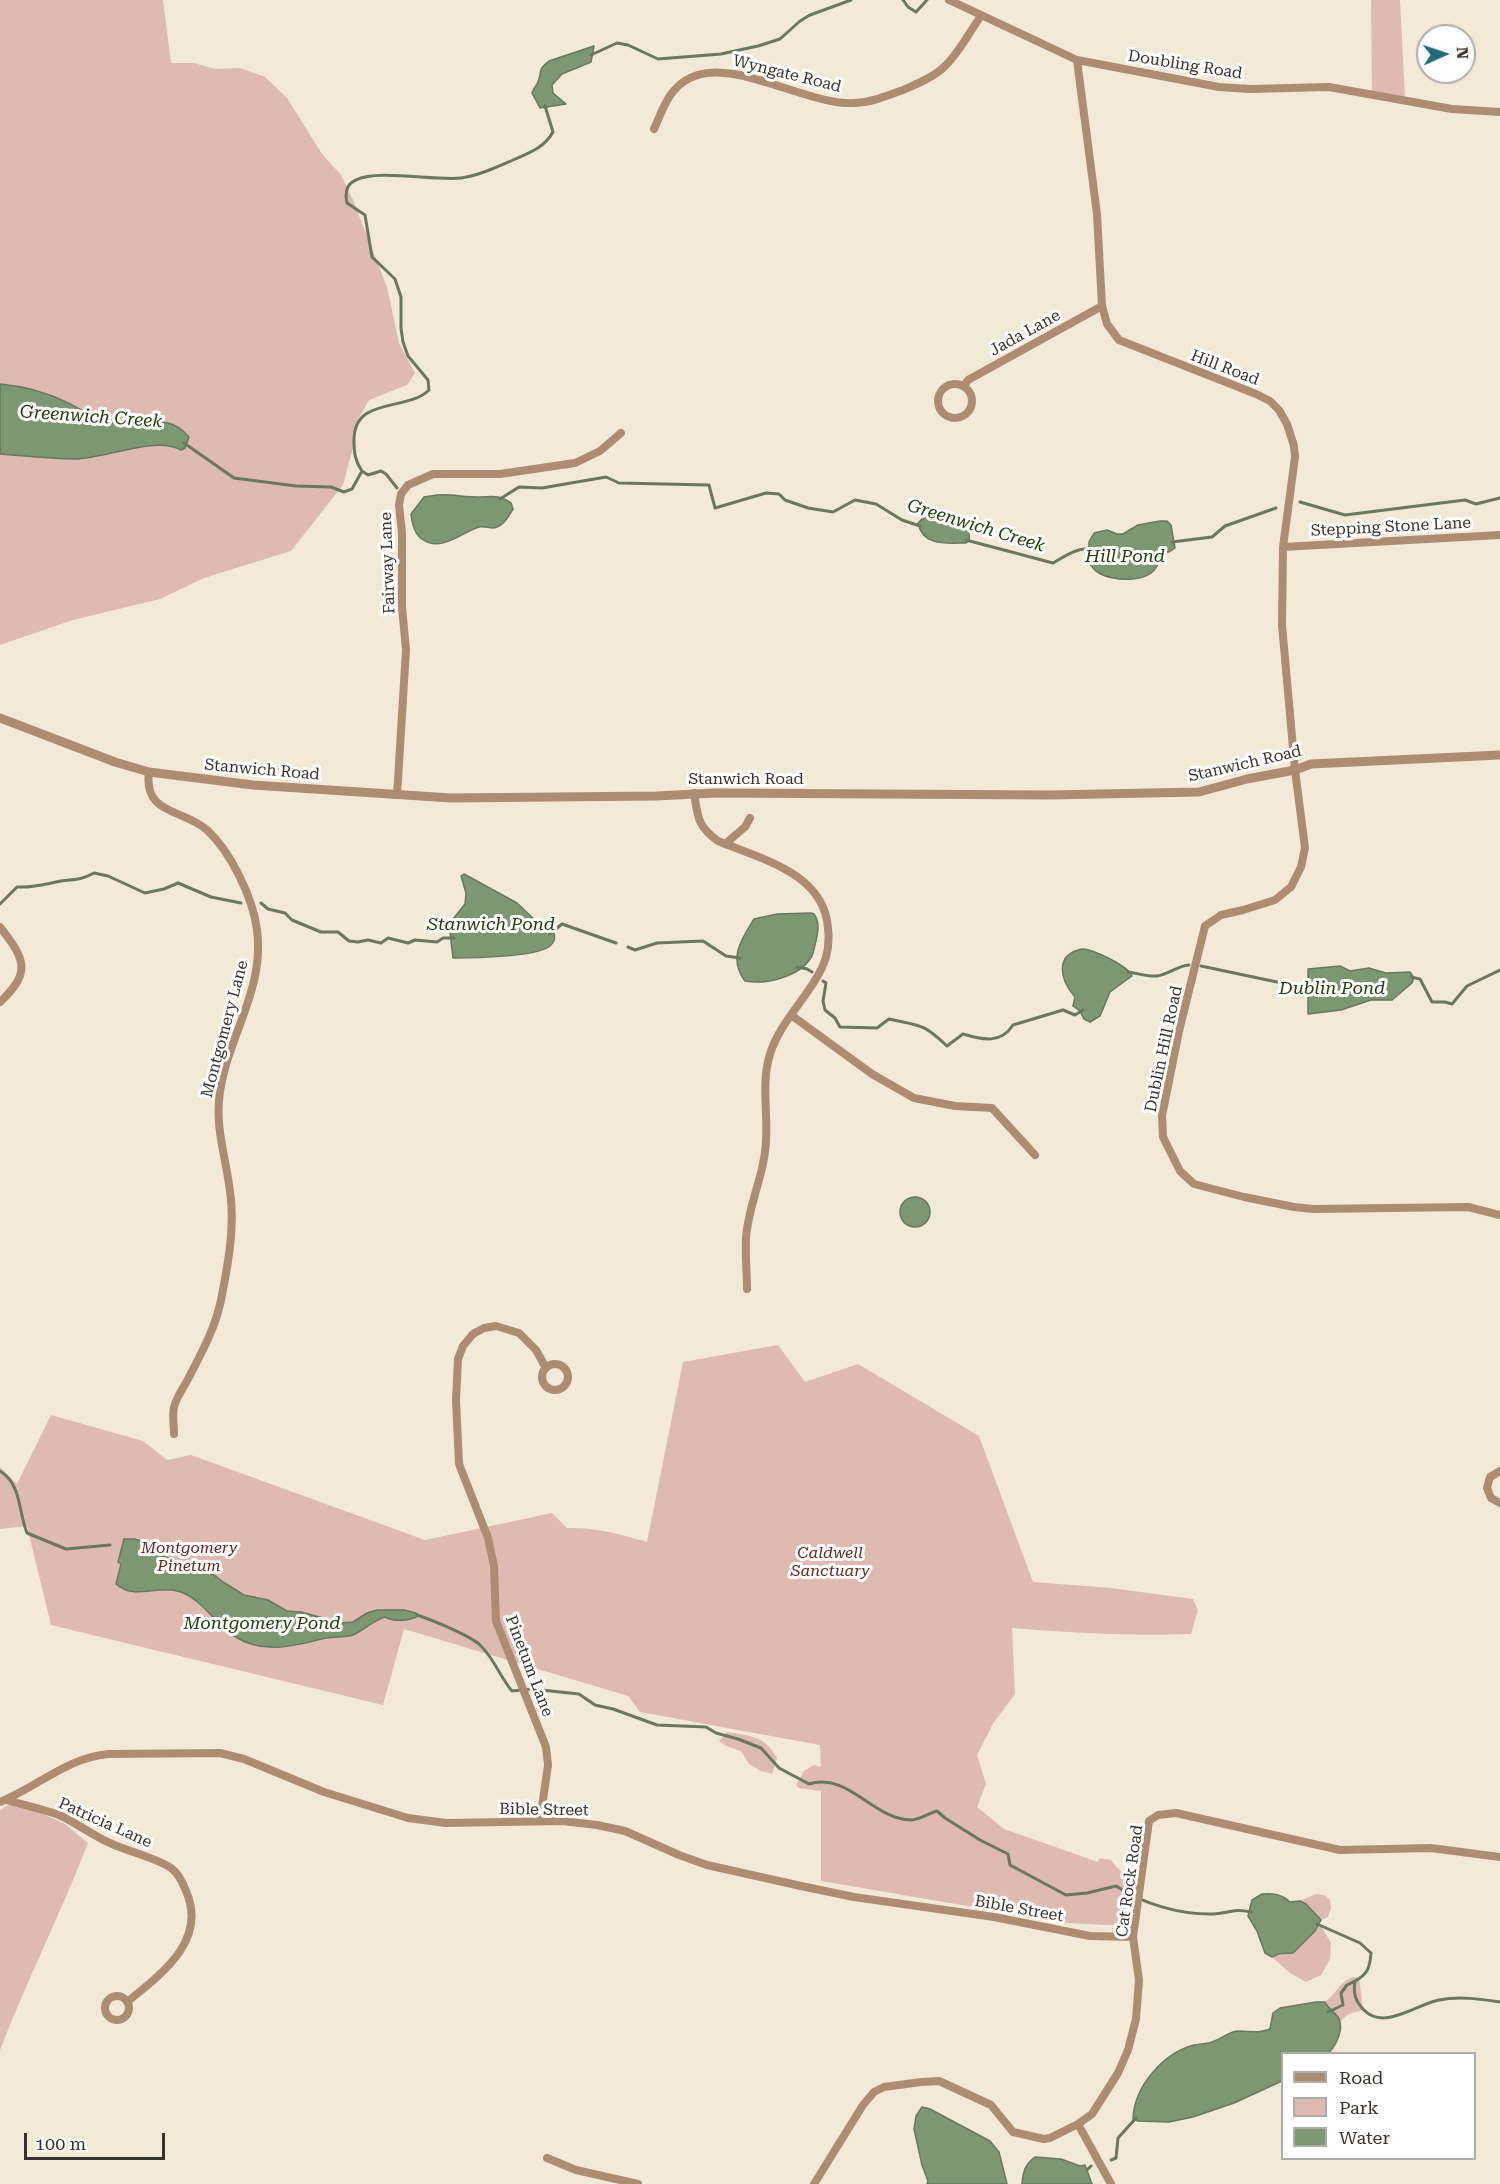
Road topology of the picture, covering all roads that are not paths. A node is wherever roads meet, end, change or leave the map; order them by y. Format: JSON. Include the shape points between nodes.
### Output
{"nodes":[{"id":1,"x":949,"y":0,"type":"edge"},
{"id":2,"x":981,"y":16,"type":"junction"},
{"id":3,"x":1077,"y":60,"type":"junction"},
{"id":4,"x":1500,"y":112,"type":"edge"},
{"id":5,"x":654,"y":129,"type":"dead end"},
{"id":6,"x":1102,"y":306,"type":"junction"},
{"id":7,"x":964,"y":386,"type":"junction"},
{"id":8,"x":621,"y":433,"type":"dead end"},
{"id":9,"x":1500,"y":535,"type":"edge"},
{"id":10,"x":1283,"y":547,"type":"junction"},
{"id":11,"x":0,"y":718,"type":"edge"},
{"id":12,"x":1500,"y":754,"type":"edge"},
{"id":13,"x":1295,"y":770,"type":"junction"},
{"id":14,"x":149,"y":772,"type":"junction"},
{"id":15,"x":694,"y":793,"type":"junction"},
{"id":16,"x":397,"y":795,"type":"junction"},
{"id":17,"x":750,"y":818,"type":"dead end"},
{"id":18,"x":725,"y":844,"type":"junction"},
{"id":19,"x":0,"y":927,"type":"edge"},
{"id":20,"x":0,"y":1002,"type":"edge"},
{"id":21,"x":790,"y":1015,"type":"junction"},
{"id":22,"x":1035,"y":1155,"type":"dead end"},
{"id":23,"x":1500,"y":1215,"type":"edge"},
{"id":24,"x":747,"y":1289,"type":"dead end"},
{"id":25,"x":546,"y":1368,"type":"dead end"},
{"id":26,"x":174,"y":1434,"type":"dead end"},
{"id":27,"x":1500,"y":1471,"type":"edge"},
{"id":28,"x":1500,"y":1503,"type":"edge"},
{"id":29,"x":3,"y":1801,"type":"edge"},
{"id":30,"x":540,"y":1821,"type":"junction"},
{"id":31,"x":1500,"y":1857,"type":"edge"},
{"id":32,"x":1133,"y":1937,"type":"junction"},
{"id":33,"x":127,"y":2002,"type":"dead end"},
{"id":34,"x":1078,"y":2124,"type":"junction"},
{"id":35,"x":547,"y":2158,"type":"dead end"},
{"id":36,"x":638,"y":2184,"type":"edge"},
{"id":37,"x":814,"y":2184,"type":"edge"},
{"id":38,"x":1111,"y":2184,"type":"edge"}],
"edges":[{"from":1,"to":2,"type":"street","name":"Doubling Road"},
{"from":2,"to":3,"type":"street","name":"Doubling Road"},
{"from":2,"to":5,"type":"street","name":"Wyngate Road","via":[[946,65],[917,85],[879,99],[831,101],[727,73],[706,72],[689,78],[670,93]]},
{"from":3,"to":4,"type":"street","name":"Doubling Road","via":[[1219,87],[1329,87],[1452,109]]},
{"from":3,"to":6,"type":"street","name":"Hill Road","via":[[1097,214]]},
{"from":6,"to":7,"type":"street","name":"Jada Lane","via":[[968,380]]},
{"from":6,"to":10,"type":"street","name":"Hill Road","via":[[1107,324],[1119,340],[1256,394],[1279,410],[1287,424],[1295,457]]},
{"from":7,"to":7,"type":"street","name":"Jada Lane","via":[[971,395],[972,406],[960,417],[949,417],[940,410],[938,399],[942,389],[951,384]]},
{"from":8,"to":16,"type":"street","name":"Fairway Lane","via":[[600,451],[575,463],[500,474],[433,474],[408,485],[401,494],[406,650]]},
{"from":9,"to":10,"type":"street","name":"Stepping Stone Lane"},
{"from":10,"to":13,"type":"street","name":"Hill Road","via":[[1282,625]]},
{"from":11,"to":14,"type":"street","name":"Stanwich Road"},
{"from":12,"to":13,"type":"street","name":"Stanwich Road","via":[[1311,764]]},
{"from":13,"to":15,"type":"street","name":"Stanwich Road","via":[[1181,793]]},
{"from":13,"to":23,"type":"street","name":"Dublin Hill Road","via":[[1305,848],[1301,867],[1291,887],[1275,900],[1221,915],[1206,926],[1162,1116],[1167,1146],[1180,1171],[1194,1184],[1244,1197],[1314,1209],[1468,1207]]},
{"from":14,"to":16,"type":"street","name":"Stanwich Road","via":[[253,785]]},
{"from":14,"to":26,"type":"street","name":"Montgomery Lane","via":[[151,796],[205,828],[232,862],[253,912],[258,950],[254,985],[228,1058],[219,1098],[219,1135],[229,1182],[232,1228],[222,1296],[211,1333],[174,1407]]},
{"from":15,"to":16,"type":"street","name":"Stanwich Road","via":[[502,798]]},
{"from":15,"to":18,"type":"street","via":[[699,823]]},
{"from":17,"to":18,"type":"street"},
{"from":18,"to":21,"type":"street","via":[[796,875],[810,886],[824,907],[829,932],[824,964]]},
{"from":19,"to":20,"type":"street","via":[[20,956],[22,970],[17,984]]},
{"from":21,"to":22,"type":"street","via":[[872,1074],[914,1098],[992,1108]]},
{"from":21,"to":24,"type":"street","via":[[778,1032],[765,1071],[766,1139],[746,1237]]},
{"from":25,"to":30,"type":"street","name":"Pinetum Lane","via":[[536,1350],[519,1333],[496,1326],[484,1328],[463,1346],[457,1367],[456,1400],[459,1464],[488,1538],[494,1566],[496,1621],[546,1747],[548,1765]]},
{"from":27,"to":28,"type":"street","via":[[1490,1477],[1486,1488],[1491,1498]]},
{"from":29,"to":30,"type":"street","name":"Bible Street","via":[[92,1756],[204,1752],[244,1759],[324,1792],[408,1818],[464,1824]]},
{"from":29,"to":33,"type":"street","name":"Patricia Lane","via":[[60,1816],[101,1839],[160,1862],[174,1870],[183,1884],[191,1902],[192,1921],[185,1943],[167,1968]]},
{"from":30,"to":32,"type":"street","name":"Bible Street","via":[[613,1828],[700,1863],[832,1892],[1090,1936]]},
{"from":31,"to":32,"type":"street","name":"Cat Rock Road","via":[[1431,1848],[1340,1850],[1166,1813],[1149,1821]]},
{"from":32,"to":34,"type":"street","name":"Cat Rock Road","via":[[1139,1983],[1128,2050],[1104,2098]]},
{"from":34,"to":37,"type":"street","name":"Cat Rock Road","via":[[1044,2139],[1013,2132],[992,2105],[939,2081],[891,2086],[870,2095]]},
{"from":34,"to":38,"type":"street"},
{"from":35,"to":36,"type":"street","via":[[576,2170]]}]}
